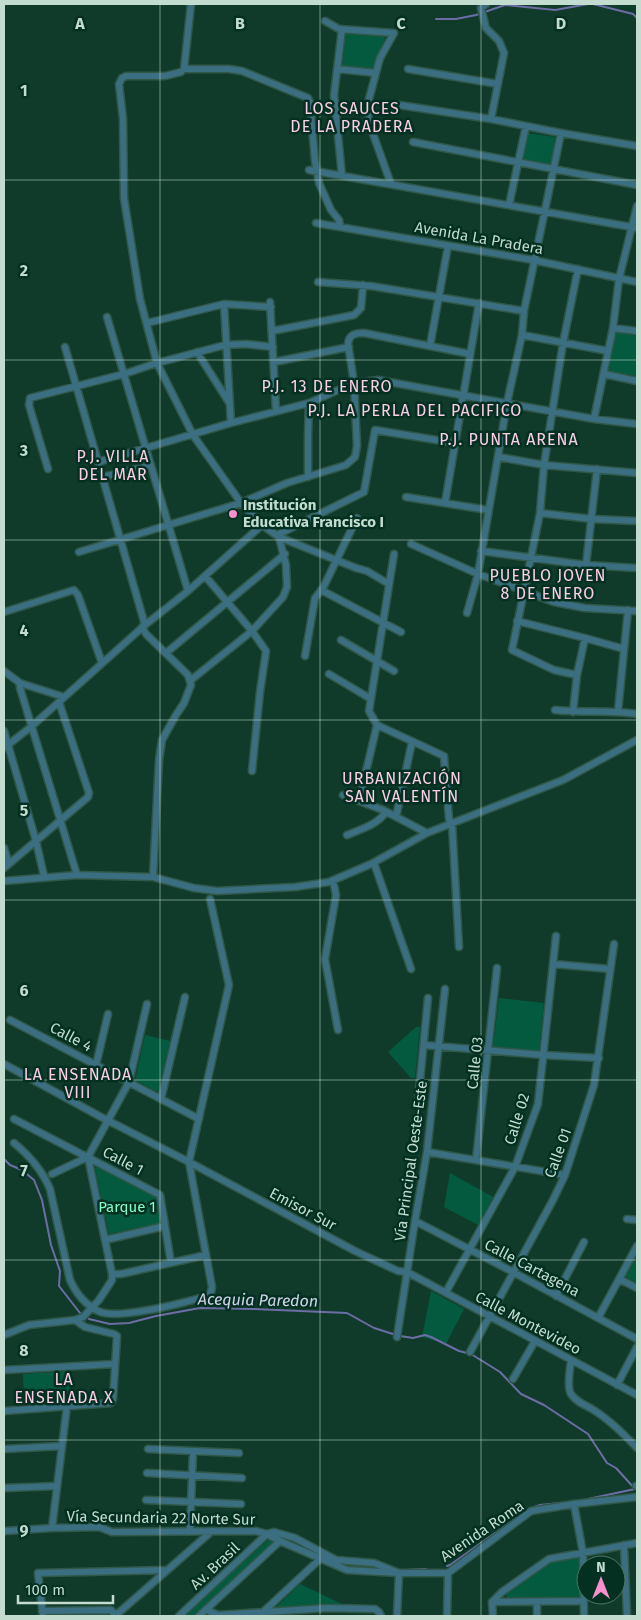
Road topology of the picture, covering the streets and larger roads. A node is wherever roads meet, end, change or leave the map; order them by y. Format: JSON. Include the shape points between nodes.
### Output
{"nodes":[{"id":1,"x":190,"y":4,"type":"edge"},
{"id":2,"x":486,"y":4,"type":"edge"},
{"id":3,"x":325,"y":21,"type":"dead end"},
{"id":4,"x":342,"y":29,"type":"junction"},
{"id":5,"x":337,"y":69,"type":"junction"},
{"id":6,"x":408,"y":69,"type":"dead end"},
{"id":7,"x":181,"y":72,"type":"dead end"},
{"id":8,"x":376,"y":73,"type":"junction"},
{"id":9,"x":498,"y":84,"type":"junction"},
{"id":10,"x":399,"y":105,"type":"dead end"},
{"id":11,"x":491,"y":119,"type":"junction"},
{"id":12,"x":526,"y":126,"type":"junction"},
{"id":13,"x":561,"y":133,"type":"junction"},
{"id":14,"x":413,"y":142,"type":"dead end"},
{"id":15,"x":637,"y":146,"type":"edge"},
{"id":16,"x":518,"y":162,"type":"junction"},
{"id":17,"x":553,"y":169,"type":"junction"},
{"id":18,"x":309,"y":170,"type":"dead end"},
{"id":19,"x":317,"y":171,"type":"junction"},
{"id":20,"x":342,"y":176,"type":"junction"},
{"id":21,"x":391,"y":184,"type":"junction"},
{"id":22,"x":637,"y":186,"type":"edge"},
{"id":23,"x":509,"y":205,"type":"junction"},
{"id":24,"x":637,"y":206,"type":"edge"},
{"id":25,"x":545,"y":212,"type":"junction"},
{"id":26,"x":316,"y":222,"type":"dead end"},
{"id":27,"x":340,"y":227,"type":"junction"},
{"id":28,"x":634,"y":228,"type":"edge"},
{"id":29,"x":448,"y":246,"type":"junction"},
{"id":30,"x":533,"y":260,"type":"junction"},
{"id":31,"x":578,"y":270,"type":"junction"},
{"id":32,"x":619,"y":279,"type":"junction"},
{"id":33,"x":318,"y":282,"type":"dead end"},
{"id":34,"x":637,"y":282,"type":"edge"},
{"id":35,"x":363,"y":285,"type":"junction"},
{"id":36,"x":438,"y":297,"type":"junction"},
{"id":37,"x":479,"y":303,"type":"junction"},
{"id":38,"x":224,"y":304,"type":"junction"},
{"id":39,"x":524,"y":311,"type":"junction"},
{"id":40,"x":107,"y":317,"type":"dead end"},
{"id":41,"x":147,"y":323,"type":"junction"},
{"id":42,"x":613,"y":328,"type":"junction"},
{"id":43,"x":272,"y":331,"type":"junction"},
{"id":44,"x":637,"y":331,"type":"edge"},
{"id":45,"x":522,"y":335,"type":"junction"},
{"id":46,"x":563,"y":342,"type":"junction"},
{"id":47,"x":225,"y":345,"type":"junction"},
{"id":48,"x":430,"y":346,"type":"junction"},
{"id":49,"x":66,"y":347,"type":"dead end"},
{"id":50,"x":273,"y":347,"type":"junction"},
{"id":51,"x":349,"y":347,"type":"junction"},
{"id":52,"x":608,"y":351,"type":"junction"},
{"id":53,"x":197,"y":352,"type":"junction"},
{"id":54,"x":470,"y":354,"type":"junction"},
{"id":55,"x":274,"y":362,"type":"junction"},
{"id":56,"x":157,"y":363,"type":"junction"},
{"id":57,"x":124,"y":374,"type":"junction"},
{"id":58,"x":604,"y":374,"type":"junction"},
{"id":59,"x":637,"y":381,"type":"edge"},
{"id":60,"x":354,"y":383,"type":"junction"},
{"id":61,"x":76,"y":386,"type":"junction"},
{"id":62,"x":463,"y":396,"type":"junction"},
{"id":63,"x":310,"y":403,"type":"junction"},
{"id":64,"x":507,"y":403,"type":"junction"},
{"id":65,"x":230,"y":405,"type":"junction"},
{"id":66,"x":276,"y":411,"type":"junction"},
{"id":67,"x":554,"y":411,"type":"junction"},
{"id":68,"x":594,"y":419,"type":"junction"},
{"id":69,"x":231,"y":423,"type":"junction"},
{"id":70,"x":637,"y":424,"type":"edge"},
{"id":71,"x":192,"y":434,"type":"junction"},
{"id":72,"x":455,"y":443,"type":"junction"},
{"id":73,"x":146,"y":448,"type":"junction"},
{"id":74,"x":499,"y":457,"type":"junction"},
{"id":75,"x":98,"y":462,"type":"junction"},
{"id":76,"x":151,"y":465,"type":"junction"},
{"id":77,"x":544,"y":465,"type":"junction"},
{"id":78,"x":48,"y":469,"type":"dead end"},
{"id":79,"x":597,"y":469,"type":"junction"},
{"id":80,"x":637,"y":474,"type":"edge"},
{"id":81,"x":103,"y":477,"type":"junction"},
{"id":82,"x":308,"y":477,"type":"junction"},
{"id":83,"x":406,"y":497,"type":"dead end"},
{"id":84,"x":241,"y":503,"type":"junction"},
{"id":85,"x":445,"y":503,"type":"junction"},
{"id":86,"x":488,"y":510,"type":"junction"},
{"id":87,"x":540,"y":513,"type":"junction"},
{"id":88,"x":357,"y":518,"type":"dead end"},
{"id":89,"x":592,"y":519,"type":"junction"},
{"id":90,"x":637,"y":521,"type":"edge"},
{"id":91,"x":169,"y":525,"type":"junction"},
{"id":92,"x":262,"y":525,"type":"junction"},
{"id":93,"x":278,"y":536,"type":"junction"},
{"id":94,"x":120,"y":540,"type":"junction"},
{"id":95,"x":411,"y":544,"type":"dead end"},
{"id":96,"x":481,"y":550,"type":"junction"},
{"id":97,"x":79,"y":552,"type":"dead end"},
{"id":98,"x":284,"y":554,"type":"junction"},
{"id":99,"x":394,"y":554,"type":"dead end"},
{"id":100,"x":531,"y":557,"type":"junction"},
{"id":101,"x":336,"y":560,"type":"junction"},
{"id":102,"x":586,"y":564,"type":"junction"},
{"id":103,"x":637,"y":568,"type":"edge"},
{"id":104,"x":478,"y":574,"type":"junction"},
{"id":105,"x":205,"y":576,"type":"junction"},
{"id":106,"x":389,"y":584,"type":"junction"},
{"id":107,"x":321,"y":590,"type":"junction"},
{"id":108,"x":188,"y":591,"type":"junction"},
{"id":109,"x":524,"y":591,"type":"junction"},
{"id":110,"x":228,"y":602,"type":"junction"},
{"id":111,"x":628,"y":610,"type":"junction"},
{"id":112,"x":637,"y":611,"type":"edge"},
{"id":113,"x":4,"y":612,"type":"edge"},
{"id":114,"x":467,"y":613,"type":"dead end"},
{"id":115,"x":517,"y":621,"type":"junction"},
{"id":116,"x":383,"y":623,"type":"junction"},
{"id":117,"x":144,"y":626,"type":"junction"},
{"id":118,"x":252,"y":632,"type":"junction"},
{"id":119,"x":401,"y":632,"type":"dead end"},
{"id":120,"x":584,"y":638,"type":"junction"},
{"id":121,"x":341,"y":640,"type":"dead end"},
{"id":122,"x":624,"y":649,"type":"junction"},
{"id":123,"x":166,"y":653,"type":"junction"},
{"id":124,"x":305,"y":656,"type":"dead end"},
{"id":125,"x":377,"y":661,"type":"junction"},
{"id":126,"x":102,"y":663,"type":"junction"},
{"id":127,"x":394,"y":671,"type":"dead end"},
{"id":128,"x":4,"y":672,"type":"edge"},
{"id":129,"x":329,"y":674,"type":"dead end"},
{"id":130,"x":577,"y":675,"type":"junction"},
{"id":131,"x":191,"y":680,"type":"junction"},
{"id":132,"x":20,"y":683,"type":"junction"},
{"id":133,"x":64,"y":697,"type":"junction"},
{"id":134,"x":371,"y":699,"type":"junction"},
{"id":135,"x":59,"y":702,"type":"junction"},
{"id":136,"x":555,"y":710,"type":"dead end"},
{"id":137,"x":618,"y":711,"type":"junction"},
{"id":138,"x":573,"y":712,"type":"junction"},
{"id":139,"x":637,"y":714,"type":"edge"},
{"id":140,"x":377,"y":725,"type":"junction"},
{"id":141,"x":32,"y":726,"type":"junction"},
{"id":142,"x":4,"y":732,"type":"edge"},
{"id":143,"x":637,"y":740,"type":"edge"},
{"id":144,"x":412,"y":742,"type":"junction"},
{"id":145,"x":6,"y":747,"type":"edge"},
{"id":146,"x":252,"y":771,"type":"dead end"},
{"id":147,"x":343,"y":795,"type":"dead end"},
{"id":148,"x":359,"y":801,"type":"junction"},
{"id":149,"x":386,"y":812,"type":"junction"},
{"id":150,"x":396,"y":817,"type":"junction"},
{"id":151,"x":60,"y":821,"type":"junction"},
{"id":152,"x":452,"y":822,"type":"junction"},
{"id":153,"x":427,"y":833,"type":"junction"},
{"id":154,"x":347,"y":834,"type":"dead end"},
{"id":155,"x":36,"y":841,"type":"junction"},
{"id":156,"x":4,"y":848,"type":"edge"},
{"id":157,"x":374,"y":863,"type":"junction"},
{"id":158,"x":6,"y":866,"type":"edge"},
{"id":159,"x":77,"y":875,"type":"junction"},
{"id":160,"x":44,"y":876,"type":"junction"},
{"id":161,"x":153,"y":877,"type":"junction"},
{"id":162,"x":333,"y":880,"type":"junction"},
{"id":163,"x":4,"y":881,"type":"edge"},
{"id":164,"x":210,"y":900,"type":"dead end"},
{"id":165,"x":556,"y":936,"type":"dead end"},
{"id":166,"x":614,"y":944,"type":"dead end"},
{"id":167,"x":459,"y":947,"type":"dead end"},
{"id":168,"x":553,"y":964,"type":"junction"},
{"id":169,"x":497,"y":968,"type":"dead end"},
{"id":170,"x":411,"y":969,"type":"dead end"},
{"id":171,"x":610,"y":969,"type":"junction"},
{"id":172,"x":445,"y":988,"type":"dead end"},
{"id":173,"x":185,"y":997,"type":"dead end"},
{"id":174,"x":428,"y":998,"type":"dead end"},
{"id":175,"x":147,"y":1004,"type":"dead end"},
{"id":176,"x":108,"y":1014,"type":"dead end"},
{"id":177,"x":10,"y":1020,"type":"dead end"},
{"id":178,"x":338,"y":1030,"type":"dead end"},
{"id":179,"x":424,"y":1045,"type":"junction"},
{"id":180,"x":439,"y":1047,"type":"junction"},
{"id":181,"x":489,"y":1051,"type":"junction"},
{"id":182,"x":543,"y":1056,"type":"junction"},
{"id":183,"x":599,"y":1058,"type":"junction"},
{"id":184,"x":4,"y":1064,"type":"edge"},
{"id":185,"x":96,"y":1064,"type":"junction"},
{"id":186,"x":129,"y":1082,"type":"junction"},
{"id":187,"x":161,"y":1099,"type":"junction"},
{"id":188,"x":418,"y":1101,"type":"dead end"},
{"id":189,"x":199,"y":1118,"type":"junction"},
{"id":190,"x":14,"y":1119,"type":"dead end"},
{"id":191,"x":108,"y":1120,"type":"junction"},
{"id":192,"x":14,"y":1143,"type":"dead end"},
{"id":193,"x":427,"y":1152,"type":"junction"},
{"id":194,"x":88,"y":1157,"type":"junction"},
{"id":195,"x":476,"y":1160,"type":"junction"},
{"id":196,"x":189,"y":1162,"type":"junction"},
{"id":197,"x":515,"y":1167,"type":"junction"},
{"id":198,"x":52,"y":1174,"type":"dead end"},
{"id":199,"x":565,"y":1175,"type":"junction"},
{"id":200,"x":627,"y":1219,"type":"dead end"},
{"id":201,"x":637,"y":1220,"type":"edge"},
{"id":202,"x":415,"y":1221,"type":"junction"},
{"id":203,"x":165,"y":1226,"type":"junction"},
{"id":204,"x":105,"y":1240,"type":"junction"},
{"id":205,"x":584,"y":1242,"type":"dead end"},
{"id":206,"x":637,"y":1246,"type":"edge"},
{"id":207,"x":470,"y":1249,"type":"junction"},
{"id":208,"x":206,"y":1254,"type":"junction"},
{"id":209,"x":171,"y":1263,"type":"junction"},
{"id":210,"x":407,"y":1272,"type":"junction"},
{"id":211,"x":513,"y":1272,"type":"junction"},
{"id":212,"x":112,"y":1274,"type":"junction"},
{"id":213,"x":619,"y":1278,"type":"junction"},
{"id":214,"x":637,"y":1288,"type":"edge"},
{"id":215,"x":446,"y":1292,"type":"junction"},
{"id":216,"x":556,"y":1296,"type":"junction"},
{"id":217,"x":93,"y":1307,"type":"junction"},
{"id":218,"x":489,"y":1317,"type":"junction"},
{"id":219,"x":598,"y":1318,"type":"junction"},
{"id":220,"x":75,"y":1320,"type":"junction"},
{"id":221,"x":4,"y":1335,"type":"edge"},
{"id":222,"x":397,"y":1337,"type":"dead end"},
{"id":223,"x":637,"y":1339,"type":"edge"},
{"id":224,"x":535,"y":1341,"type":"junction"},
{"id":225,"x":637,"y":1346,"type":"edge"},
{"id":226,"x":470,"y":1352,"type":"dead end"},
{"id":227,"x":571,"y":1360,"type":"junction"},
{"id":228,"x":115,"y":1364,"type":"junction"},
{"id":229,"x":4,"y":1370,"type":"edge"},
{"id":230,"x":513,"y":1380,"type":"dead end"},
{"id":231,"x":617,"y":1384,"type":"junction"},
{"id":232,"x":637,"y":1395,"type":"edge"},
{"id":233,"x":67,"y":1406,"type":"junction"},
{"id":234,"x":4,"y":1411,"type":"edge"},
{"id":235,"x":62,"y":1446,"type":"junction"},
{"id":236,"x":637,"y":1448,"type":"edge"},
{"id":237,"x":4,"y":1449,"type":"edge"},
{"id":238,"x":148,"y":1449,"type":"dead end"},
{"id":239,"x":193,"y":1451,"type":"junction"},
{"id":240,"x":239,"y":1453,"type":"dead end"},
{"id":241,"x":147,"y":1473,"type":"dead end"},
{"id":242,"x":192,"y":1475,"type":"junction"},
{"id":243,"x":242,"y":1478,"type":"dead end"},
{"id":244,"x":57,"y":1486,"type":"junction"},
{"id":245,"x":4,"y":1488,"type":"edge"},
{"id":246,"x":637,"y":1497,"type":"edge"},
{"id":247,"x":146,"y":1500,"type":"dead end"},
{"id":248,"x":192,"y":1502,"type":"junction"},
{"id":249,"x":241,"y":1504,"type":"dead end"},
{"id":250,"x":574,"y":1504,"type":"junction"},
{"id":251,"x":52,"y":1528,"type":"junction"},
{"id":252,"x":212,"y":1530,"type":"junction"},
{"id":253,"x":4,"y":1531,"type":"edge"},
{"id":254,"x":190,"y":1531,"type":"junction"},
{"id":255,"x":268,"y":1534,"type":"junction"},
{"id":256,"x":280,"y":1541,"type":"junction"},
{"id":257,"x":637,"y":1543,"type":"edge"},
{"id":258,"x":624,"y":1545,"type":"junction"},
{"id":259,"x":583,"y":1553,"type":"junction"},
{"id":260,"x":320,"y":1559,"type":"junction"},
{"id":261,"x":167,"y":1570,"type":"junction"},
{"id":262,"x":399,"y":1573,"type":"junction"},
{"id":263,"x":448,"y":1573,"type":"junction"},
{"id":264,"x":576,"y":1601,"type":"edge"},
{"id":265,"x":492,"y":1602,"type":"junction"},
{"id":266,"x":537,"y":1602,"type":"junction"},
{"id":267,"x":207,"y":1609,"type":"junction"},
{"id":268,"x":42,"y":1614,"type":"edge"},
{"id":269,"x":261,"y":1615,"type":"edge"},
{"id":270,"x":179,"y":1616,"type":"edge"},
{"id":271,"x":199,"y":1616,"type":"edge"},
{"id":272,"x":380,"y":1616,"type":"edge"},
{"id":273,"x":397,"y":1616,"type":"edge"},
{"id":274,"x":447,"y":1616,"type":"edge"},
{"id":275,"x":493,"y":1616,"type":"edge"},
{"id":276,"x":537,"y":1616,"type":"edge"},
{"id":277,"x":626,"y":1616,"type":"edge"}],
"edges":[{"from":1,"to":19,"type":"street","via":[[184,69],[242,71],[306,97],[310,103]]},
{"from":2,"to":9,"type":"street","via":[[481,6],[486,28],[503,50]]},
{"from":3,"to":4,"type":"street"},
{"from":4,"to":5,"type":"street"},
{"from":4,"to":8,"type":"street","via":[[394,33],[380,58]]},
{"from":5,"to":8,"type":"street"},
{"from":5,"to":20,"type":"street","via":[[334,95]]},
{"from":6,"to":9,"type":"street"},
{"from":7,"to":41,"type":"street","via":[[165,76],[126,76],[119,84],[124,198],[140,299]]},
{"from":8,"to":21,"type":"street","via":[[369,99],[368,120]]},
{"from":9,"to":11,"type":"street"},
{"from":10,"to":11,"type":"street"},
{"from":11,"to":12,"type":"street"},
{"from":12,"to":13,"type":"street"},
{"from":12,"to":16,"type":"street"},
{"from":13,"to":15,"type":"street"},
{"from":13,"to":17,"type":"street"},
{"from":14,"to":16,"type":"street"},
{"from":16,"to":17,"type":"street"},
{"from":16,"to":23,"type":"street"},
{"from":17,"to":22,"type":"street"},
{"from":17,"to":25,"type":"street"},
{"from":18,"to":19,"type":"street"},
{"from":19,"to":20,"type":"street"},
{"from":19,"to":27,"type":"street","via":[[319,183]]},
{"from":20,"to":21,"type":"street"},
{"from":21,"to":23,"type":"street"},
{"from":23,"to":25,"type":"street"},
{"from":24,"to":28,"type":"street"},
{"from":25,"to":28,"type":"street"},
{"from":25,"to":30,"type":"street"},
{"from":26,"to":27,"type":"street","name":"Avenida La Pradera"},
{"from":27,"to":29,"type":"street","name":"Avenida La Pradera"},
{"from":28,"to":32,"type":"street"},
{"from":29,"to":30,"type":"street","name":"Avenida La Pradera"},
{"from":29,"to":36,"type":"street"},
{"from":30,"to":31,"type":"street","name":"Avenida La Pradera"},
{"from":30,"to":39,"type":"street"},
{"from":31,"to":32,"type":"street","name":"Avenida La Pradera"},
{"from":31,"to":46,"type":"street"},
{"from":32,"to":34,"type":"street","name":"Avenida La Pradera"},
{"from":32,"to":42,"type":"street"},
{"from":33,"to":35,"type":"street"},
{"from":35,"to":36,"type":"street"},
{"from":35,"to":43,"type":"street","via":[[361,308],[354,315]]},
{"from":36,"to":37,"type":"street"},
{"from":36,"to":48,"type":"street"},
{"from":37,"to":39,"type":"street"},
{"from":37,"to":54,"type":"street"},
{"from":38,"to":41,"type":"street"},
{"from":38,"to":43,"type":"street","via":[[270,305]]},
{"from":38,"to":47,"type":"street"},
{"from":39,"to":45,"type":"street"},
{"from":40,"to":57,"type":"street"},
{"from":41,"to":56,"type":"street"},
{"from":42,"to":44,"type":"street"},
{"from":42,"to":52,"type":"street"},
{"from":43,"to":50,"type":"street"},
{"from":45,"to":46,"type":"street"},
{"from":45,"to":64,"type":"street"},
{"from":46,"to":52,"type":"street"},
{"from":46,"to":67,"type":"street"},
{"from":47,"to":50,"type":"street"},
{"from":47,"to":53,"type":"street"},
{"from":47,"to":65,"type":"street"},
{"from":48,"to":51,"type":"street","via":[[364,333],[351,336]]},
{"from":48,"to":54,"type":"street"},
{"from":49,"to":61,"type":"street"},
{"from":50,"to":55,"type":"street"},
{"from":51,"to":55,"type":"street"},
{"from":51,"to":60,"type":"street"},
{"from":52,"to":58,"type":"street"},
{"from":53,"to":56,"type":"street"},
{"from":53,"to":65,"type":"street"},
{"from":54,"to":62,"type":"street"},
{"from":55,"to":66,"type":"street"},
{"from":56,"to":57,"type":"street"},
{"from":56,"to":71,"type":"street"},
{"from":57,"to":61,"type":"street"},
{"from":57,"to":73,"type":"street"},
{"from":58,"to":59,"type":"street"},
{"from":58,"to":68,"type":"street"},
{"from":60,"to":62,"type":"street","via":[[378,380]]},
{"from":60,"to":63,"type":"street"},
{"from":60,"to":82,"type":"street","via":[[355,457],[346,465]]},
{"from":61,"to":75,"type":"street"},
{"from":61,"to":78,"type":"street","via":[[30,398]]},
{"from":62,"to":64,"type":"street"},
{"from":62,"to":72,"type":"street"},
{"from":63,"to":66,"type":"street"},
{"from":63,"to":82,"type":"street"},
{"from":64,"to":67,"type":"street"},
{"from":64,"to":74,"type":"street"},
{"from":65,"to":69,"type":"street"},
{"from":66,"to":69,"type":"street"},
{"from":67,"to":68,"type":"street"},
{"from":67,"to":77,"type":"street"},
{"from":68,"to":70,"type":"street"},
{"from":69,"to":71,"type":"street"},
{"from":71,"to":73,"type":"street"},
{"from":71,"to":84,"type":"street"},
{"from":72,"to":85,"type":"street"},
{"from":72,"to":93,"type":"street","via":[[375,430],[364,492]]},
{"from":73,"to":75,"type":"street"},
{"from":73,"to":76,"type":"street"},
{"from":74,"to":77,"type":"street"},
{"from":74,"to":86,"type":"street"},
{"from":75,"to":81,"type":"street"},
{"from":76,"to":81,"type":"street"},
{"from":76,"to":91,"type":"street"},
{"from":77,"to":79,"type":"street"},
{"from":77,"to":87,"type":"street"},
{"from":79,"to":80,"type":"street"},
{"from":79,"to":89,"type":"street"},
{"from":81,"to":94,"type":"street"},
{"from":82,"to":84,"type":"street"},
{"from":83,"to":85,"type":"street"},
{"from":84,"to":91,"type":"street"},
{"from":84,"to":92,"type":"street"},
{"from":85,"to":86,"type":"street"},
{"from":86,"to":96,"type":"street"},
{"from":87,"to":89,"type":"street"},
{"from":87,"to":100,"type":"street"},
{"from":88,"to":101,"type":"street"},
{"from":89,"to":90,"type":"street"},
{"from":89,"to":102,"type":"street"},
{"from":91,"to":94,"type":"street"},
{"from":91,"to":108,"type":"street"},
{"from":92,"to":93,"type":"street"},
{"from":92,"to":105,"type":"street"},
{"from":93,"to":98,"type":"street"},
{"from":93,"to":101,"type":"street"},
{"from":94,"to":97,"type":"street"},
{"from":94,"to":117,"type":"street"},
{"from":95,"to":104,"type":"street"},
{"from":96,"to":100,"type":"street"},
{"from":96,"to":104,"type":"street"},
{"from":98,"to":110,"type":"street"},
{"from":98,"to":118,"type":"street","via":[[288,575],[283,597]]},
{"from":99,"to":106,"type":"street"},
{"from":100,"to":102,"type":"street"},
{"from":100,"to":109,"type":"street"},
{"from":101,"to":106,"type":"street","via":[[367,571]]},
{"from":101,"to":107,"type":"street"},
{"from":102,"to":103,"type":"street"},
{"from":104,"to":109,"type":"street"},
{"from":104,"to":114,"type":"street"},
{"from":105,"to":108,"type":"street"},
{"from":105,"to":110,"type":"street"},
{"from":106,"to":116,"type":"street"},
{"from":107,"to":116,"type":"street"},
{"from":107,"to":124,"type":"street","via":[[313,606]]},
{"from":108,"to":117,"type":"street"},
{"from":109,"to":111,"type":"street","via":[[554,602],[585,608]]},
{"from":109,"to":115,"type":"street"},
{"from":110,"to":118,"type":"street"},
{"from":110,"to":123,"type":"street"},
{"from":111,"to":112,"type":"street"},
{"from":111,"to":122,"type":"street"},
{"from":113,"to":126,"type":"street","via":[[74,590]]},
{"from":115,"to":120,"type":"street"},
{"from":115,"to":130,"type":"street","via":[[512,650],[554,670]]},
{"from":116,"to":119,"type":"street"},
{"from":116,"to":125,"type":"street"},
{"from":117,"to":123,"type":"street","via":[[146,634]]},
{"from":117,"to":126,"type":"street"},
{"from":118,"to":131,"type":"street"},
{"from":118,"to":146,"type":"street","via":[[266,653]]},
{"from":120,"to":122,"type":"street"},
{"from":120,"to":130,"type":"street"},
{"from":121,"to":125,"type":"street"},
{"from":122,"to":137,"type":"street"},
{"from":123,"to":131,"type":"street"},
{"from":125,"to":127,"type":"street"},
{"from":125,"to":134,"type":"street"},
{"from":126,"to":133,"type":"street"},
{"from":128,"to":132,"type":"street"},
{"from":129,"to":134,"type":"street"},
{"from":130,"to":138,"type":"street"},
{"from":131,"to":161,"type":"street","via":[[187,698],[162,740]]},
{"from":132,"to":133,"type":"street"},
{"from":132,"to":141,"type":"street"},
{"from":133,"to":135,"type":"street"},
{"from":134,"to":140,"type":"street","via":[[369,712]]},
{"from":135,"to":141,"type":"street"},
{"from":135,"to":151,"type":"street","via":[[89,793],[86,800]]},
{"from":136,"to":138,"type":"street"},
{"from":137,"to":138,"type":"street"},
{"from":137,"to":139,"type":"street"},
{"from":140,"to":144,"type":"street"},
{"from":140,"to":148,"type":"street"},
{"from":141,"to":145,"type":"street"},
{"from":141,"to":151,"type":"street"},
{"from":142,"to":145,"type":"street"},
{"from":143,"to":152,"type":"street","via":[[563,780]]},
{"from":144,"to":150,"type":"street"},
{"from":144,"to":152,"type":"street","via":[[444,756]]},
{"from":145,"to":155,"type":"street"},
{"from":147,"to":148,"type":"street"},
{"from":148,"to":149,"type":"street"},
{"from":149,"to":150,"type":"street"},
{"from":149,"to":154,"type":"street","via":[[366,827]]},
{"from":150,"to":153,"type":"street"},
{"from":151,"to":155,"type":"street"},
{"from":151,"to":159,"type":"street"},
{"from":152,"to":153,"type":"street"},
{"from":152,"to":167,"type":"street"},
{"from":153,"to":157,"type":"street"},
{"from":155,"to":158,"type":"street"},
{"from":155,"to":160,"type":"street"},
{"from":156,"to":158,"type":"street"},
{"from":157,"to":162,"type":"street"},
{"from":157,"to":170,"type":"street"},
{"from":159,"to":160,"type":"street"},
{"from":159,"to":161,"type":"street"},
{"from":160,"to":163,"type":"street"},
{"from":161,"to":162,"type":"street","via":[[217,891],[294,887]]},
{"from":162,"to":178,"type":"street","via":[[336,894],[325,959]]},
{"from":164,"to":189,"type":"street","via":[[229,985]]},
{"from":165,"to":168,"type":"street","name":"Calle 02"},
{"from":166,"to":171,"type":"street","name":"Calle 01"},
{"from":168,"to":171,"type":"street"},
{"from":168,"to":182,"type":"street","name":"Calle 02"},
{"from":169,"to":181,"type":"street","name":"Calle 03"},
{"from":171,"to":183,"type":"street","name":"Calle 01"},
{"from":172,"to":180,"type":"street","name":"Vía Principal Oeste-Este"},
{"from":173,"to":187,"type":"street"},
{"from":174,"to":179,"type":"street","name":"Vía Principal Oeste-Este"},
{"from":175,"to":186,"type":"street"},
{"from":176,"to":185,"type":"street"},
{"from":177,"to":185,"type":"street","name":"Calle 4"},
{"from":179,"to":180,"type":"street"},
{"from":179,"to":188,"type":"street","name":"Vía Principal Oeste-Este"},
{"from":180,"to":181,"type":"street"},
{"from":180,"to":193,"type":"street","name":"Vía Principal Oeste-Este"},
{"from":181,"to":182,"type":"street"},
{"from":181,"to":195,"type":"street","name":"Calle 03"},
{"from":182,"to":183,"type":"street"},
{"from":182,"to":197,"type":"street","name":"Calle 02","via":[[538,1104]]},
{"from":183,"to":199,"type":"street","name":"Calle 01","via":[[594,1085]]},
{"from":184,"to":191,"type":"street","name":"Emisor Sur"},
{"from":185,"to":186,"type":"street","name":"Calle 4"},
{"from":186,"to":187,"type":"street","name":"Calle 4"},
{"from":186,"to":191,"type":"street"},
{"from":187,"to":189,"type":"street","name":"Calle 4"},
{"from":189,"to":196,"type":"street"},
{"from":190,"to":194,"type":"street","name":"Calle 1"},
{"from":191,"to":194,"type":"street"},
{"from":191,"to":196,"type":"street","name":"Emisor Sur"},
{"from":192,"to":217,"type":"street","via":[[28,1155],[45,1178],[70,1280],[76,1293]]},
{"from":193,"to":195,"type":"street"},
{"from":193,"to":202,"type":"street","name":"Vía Principal Oeste-Este"},
{"from":194,"to":198,"type":"street"},
{"from":194,"to":203,"type":"street","name":"Calle 1","via":[[160,1195]]},
{"from":194,"to":204,"type":"street"},
{"from":195,"to":197,"type":"street"},
{"from":196,"to":208,"type":"street"},
{"from":196,"to":210,"type":"street","name":"Emisor Sur","via":[[355,1251]]},
{"from":197,"to":199,"type":"street"},
{"from":197,"to":207,"type":"street","name":"Calle 02"},
{"from":199,"to":211,"type":"street","name":"Calle 01"},
{"from":200,"to":201,"type":"street"},
{"from":202,"to":207,"type":"street","name":"Calle Cartagena"},
{"from":202,"to":210,"type":"street","name":"Vía Principal Oeste-Este"},
{"from":203,"to":204,"type":"street"},
{"from":203,"to":209,"type":"street","name":"Calle 1"},
{"from":204,"to":212,"type":"street"},
{"from":205,"to":216,"type":"street"},
{"from":206,"to":213,"type":"street"},
{"from":207,"to":211,"type":"street","name":"Calle Cartagena"},
{"from":207,"to":215,"type":"street","name":"Calle 02"},
{"from":208,"to":209,"type":"street"},
{"from":208,"to":217,"type":"street","via":[[212,1287],[208,1296],[128,1314],[108,1314]]},
{"from":209,"to":212,"type":"street"},
{"from":210,"to":215,"type":"street","name":"Calle Montevideo"},
{"from":210,"to":222,"type":"street","name":"Vía Principal Oeste-Este"},
{"from":211,"to":216,"type":"street","name":"Calle Cartagena"},
{"from":211,"to":218,"type":"street","name":"Calle 01"},
{"from":212,"to":217,"type":"street","via":[[112,1280]]},
{"from":213,"to":214,"type":"street"},
{"from":213,"to":219,"type":"street"},
{"from":215,"to":218,"type":"street","name":"Calle Montevideo"},
{"from":216,"to":219,"type":"street","name":"Calle Cartagena"},
{"from":217,"to":220,"type":"street"},
{"from":218,"to":224,"type":"street","name":"Calle Montevideo"},
{"from":218,"to":226,"type":"street","name":"Calle 01"},
{"from":219,"to":223,"type":"street","name":"Calle Cartagena"},
{"from":220,"to":221,"type":"street","via":[[29,1325]]},
{"from":220,"to":228,"type":"street","via":[[85,1327],[117,1336]]},
{"from":224,"to":227,"type":"street","name":"Calle Montevideo"},
{"from":224,"to":230,"type":"street"},
{"from":225,"to":231,"type":"street"},
{"from":227,"to":231,"type":"street","name":"Calle Montevideo"},
{"from":227,"to":236,"type":"street","via":[[570,1393],[605,1417]]},
{"from":228,"to":229,"type":"street"},
{"from":228,"to":233,"type":"street","via":[[111,1403]]},
{"from":231,"to":232,"type":"street","name":"Calle Montevideo"},
{"from":233,"to":234,"type":"street"},
{"from":233,"to":235,"type":"street"},
{"from":235,"to":237,"type":"street"},
{"from":235,"to":244,"type":"street"},
{"from":238,"to":239,"type":"street"},
{"from":239,"to":240,"type":"street"},
{"from":239,"to":242,"type":"street"},
{"from":241,"to":242,"type":"street"},
{"from":242,"to":243,"type":"street"},
{"from":242,"to":248,"type":"street"},
{"from":244,"to":245,"type":"street"},
{"from":244,"to":251,"type":"street"},
{"from":246,"to":250,"type":"street","name":"Avenida Roma"},
{"from":247,"to":248,"type":"street"},
{"from":248,"to":249,"type":"street"},
{"from":248,"to":254,"type":"street"},
{"from":250,"to":259,"type":"street"},
{"from":250,"to":263,"type":"street","name":"Avenida Roma","via":[[531,1511]]},
{"from":251,"to":253,"type":"street","name":"Vía Secundaria 22 Norte Sur"},
{"from":251,"to":254,"type":"street","name":"Vía Secundaria 22 Norte Sur","via":[[99,1527],[112,1532]]},
{"from":252,"to":254,"type":"street","name":"Vía Secundaria 22 Norte Sur"},
{"from":252,"to":255,"type":"street","name":"Vía Secundaria 22 Norte Sur"},
{"from":252,"to":261,"type":"street"},
{"from":255,"to":256,"type":"street","name":"Vía Secundaria 22 Norte Sur"},
{"from":255,"to":262,"type":"street","via":[[274,1532],[295,1538],[336,1560],[374,1563]]},
{"from":255,"to":270,"type":"street","name":"Av. Brasil"},
{"from":256,"to":260,"type":"street","name":"Vía Secundaria 22 Norte Sur"},
{"from":256,"to":267,"type":"street","name":"Av. Brasil"},
{"from":257,"to":258,"type":"street"},
{"from":258,"to":259,"type":"street"},
{"from":258,"to":277,"type":"street"},
{"from":259,"to":265,"type":"street","via":[[549,1559]]},
{"from":260,"to":262,"type":"street","name":"Vía Secundaria 22 Norte Sur","via":[[347,1570]]},
{"from":260,"to":269,"type":"street"},
{"from":261,"to":268,"type":"street","via":[[116,1616],[111,1610]]},
{"from":261,"to":268,"type":"street","via":[[38,1573]]},
{"from":262,"to":263,"type":"street","name":"Avenida Roma"},
{"from":262,"to":273,"type":"street"},
{"from":263,"to":274,"type":"street"},
{"from":264,"to":266,"type":"street"},
{"from":265,"to":266,"type":"street"},
{"from":265,"to":275,"type":"street"},
{"from":266,"to":276,"type":"street"},
{"from":267,"to":269,"type":"street","via":[[218,1615]]},
{"from":267,"to":271,"type":"street","name":"Av. Brasil"},
{"from":269,"to":272,"type":"street","via":[[328,1608],[376,1609]]}]}
